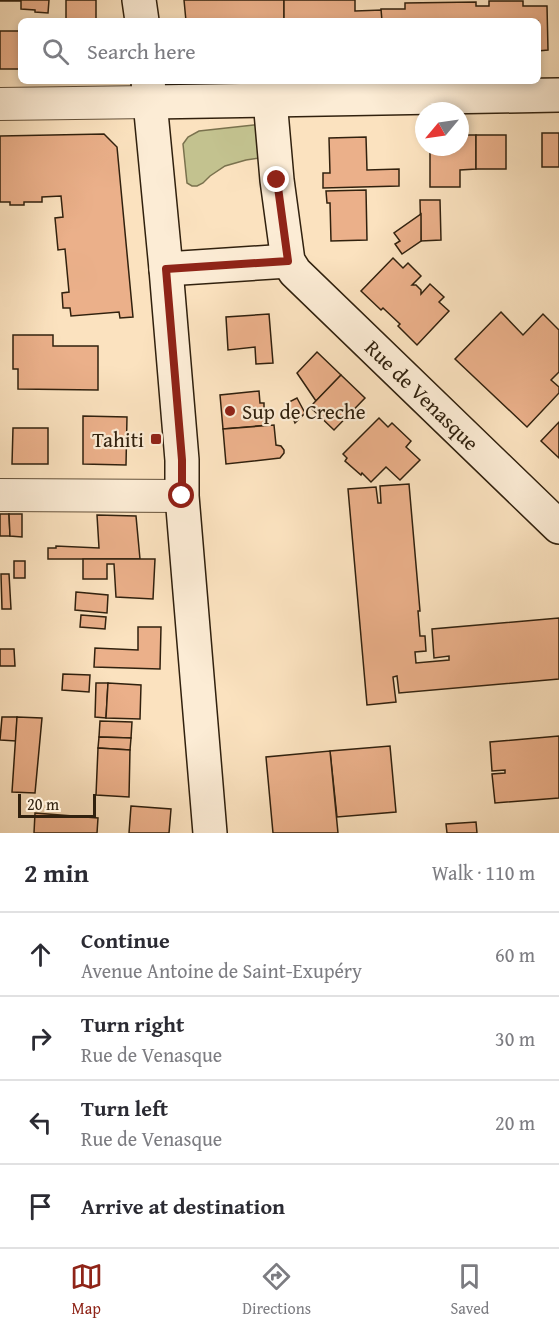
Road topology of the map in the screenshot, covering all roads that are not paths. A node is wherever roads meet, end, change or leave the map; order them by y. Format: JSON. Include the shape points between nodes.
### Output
{"nodes":[{"id":1,"x":139,"y":0,"type":"edge"},
{"id":2,"x":142,"y":18,"type":"edge"},
{"id":3,"x":149,"y":92,"type":"edge"},
{"id":4,"x":559,"y":95,"type":"edge"},
{"id":5,"x":270,"y":100,"type":"junction"},
{"id":6,"x":0,"y":105,"type":"edge"},
{"id":7,"x":288,"y":261,"type":"junction"},
{"id":8,"x":166,"y":269,"type":"junction"},
{"id":9,"x":0,"y":495,"type":"edge"},
{"id":10,"x":182,"y":496,"type":"junction"},
{"id":11,"x":559,"y":527,"type":"edge"},
{"id":12,"x":210,"y":833,"type":"edge"}],
"edges":[{"from":1,"to":2,"type":"street"},
{"from":3,"to":5,"type":"street"},
{"from":3,"to":6,"type":"street"},
{"from":3,"to":8,"type":"street"},
{"from":4,"to":5,"type":"street"},
{"from":5,"to":7,"type":"street"},
{"from":7,"to":8,"type":"street"},
{"from":7,"to":11,"type":"street","name":"Rue de Venasque","via":[[301,279]]},
{"from":8,"to":10,"type":"street"},
{"from":9,"to":10,"type":"street"},
{"from":10,"to":12,"type":"street"}]}
